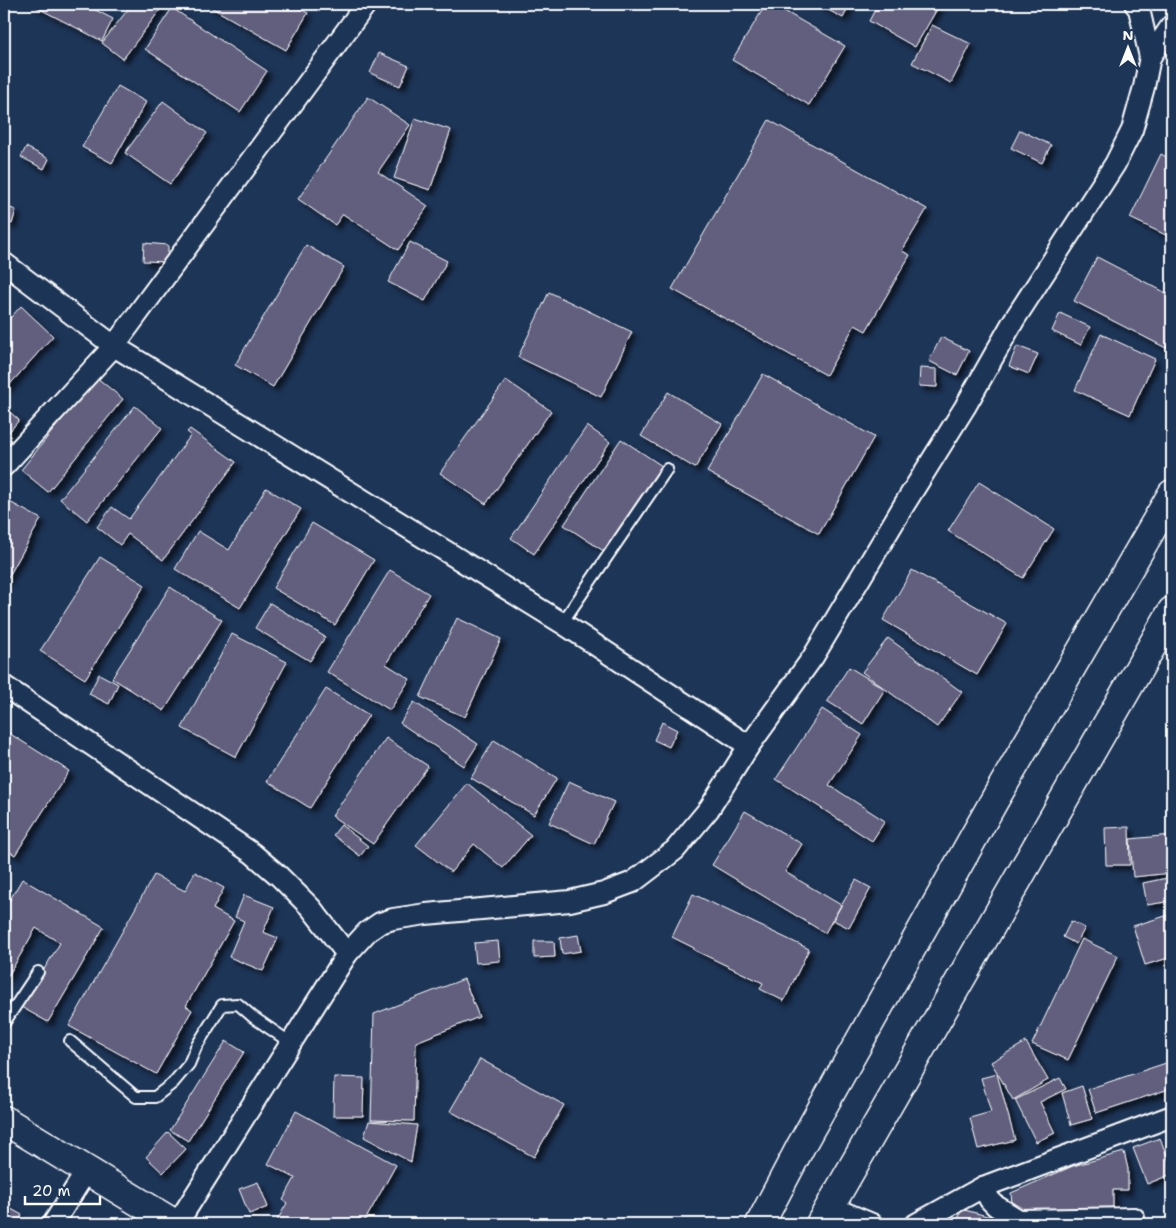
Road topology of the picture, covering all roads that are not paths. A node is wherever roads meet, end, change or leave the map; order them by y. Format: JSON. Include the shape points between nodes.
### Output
{"nodes":[{"id":1,"x":1135,"y":4,"type":"edge"},
{"id":2,"x":360,"y":6,"type":"edge"},
{"id":3,"x":1172,"y":25,"type":"edge"},
{"id":4,"x":1150,"y":57,"type":"junction"},
{"id":5,"x":4,"y":263,"type":"edge"},
{"id":6,"x":114,"y":346,"type":"junction"},
{"id":7,"x":4,"y":466,"type":"edge"},
{"id":8,"x":667,"y":469,"type":"dead end"},
{"id":9,"x":1172,"y":494,"type":"edge"},
{"id":10,"x":1172,"y":611,"type":"edge"},
{"id":11,"x":562,"y":624,"type":"junction"},
{"id":12,"x":4,"y":686,"type":"edge"},
{"id":13,"x":749,"y":746,"type":"junction"},
{"id":14,"x":346,"y":954,"type":"junction"},
{"id":15,"x":38,"y":972,"type":"dead end"},
{"id":16,"x":4,"y":1023,"type":"edge"},
{"id":17,"x":70,"y":1041,"type":"dead end"},
{"id":18,"x":291,"y":1043,"type":"junction"},
{"id":19,"x":1172,"y":1116,"type":"edge"},
{"id":20,"x":4,"y":1120,"type":"edge"},
{"id":21,"x":87,"y":1170,"type":"junction"},
{"id":22,"x":983,"y":1187,"type":"junction"},
{"id":23,"x":825,"y":1216,"type":"edge"},
{"id":24,"x":1134,"y":1218,"type":"dead end"},
{"id":25,"x":53,"y":1224,"type":"edge"},
{"id":26,"x":176,"y":1224,"type":"edge"},
{"id":27,"x":760,"y":1224,"type":"edge"},
{"id":28,"x":872,"y":1224,"type":"edge"},
{"id":29,"x":916,"y":1224,"type":"edge"}],
"edges":[{"from":1,"to":4,"type":"street"},
{"from":2,"to":6,"type":"street"},
{"from":3,"to":4,"type":"street"},
{"from":4,"to":13,"type":"street","via":[[1132,130],[1115,164],[1014,320],[813,657]]},
{"from":5,"to":6,"type":"street"},
{"from":6,"to":7,"type":"street"},
{"from":6,"to":11,"type":"street"},
{"from":8,"to":11,"type":"lane"},
{"from":9,"to":27,"type":"main road","via":[[989,810]]},
{"from":10,"to":23,"type":"main road"},
{"from":11,"to":13,"type":"street"},
{"from":12,"to":14,"type":"street","via":[[252,853],[311,908]]},
{"from":13,"to":14,"type":"street","via":[[704,816],[674,850],[633,882],[570,901],[394,919],[367,932]]},
{"from":14,"to":18,"type":"street"},
{"from":15,"to":16,"type":"lane"},
{"from":17,"to":18,"type":"lane","via":[[136,1097],[155,1097],[173,1083],[189,1064],[222,1004],[238,1004]]},
{"from":18,"to":26,"type":"street"},
{"from":19,"to":22,"type":"street"},
{"from":20,"to":21,"type":"main road"},
{"from":21,"to":25,"type":"street"},
{"from":21,"to":26,"type":"main road"},
{"from":22,"to":24,"type":"street","via":[[996,1206],[1019,1220]]},
{"from":22,"to":29,"type":"street"},
{"from":23,"to":28,"type":"street"}]}
